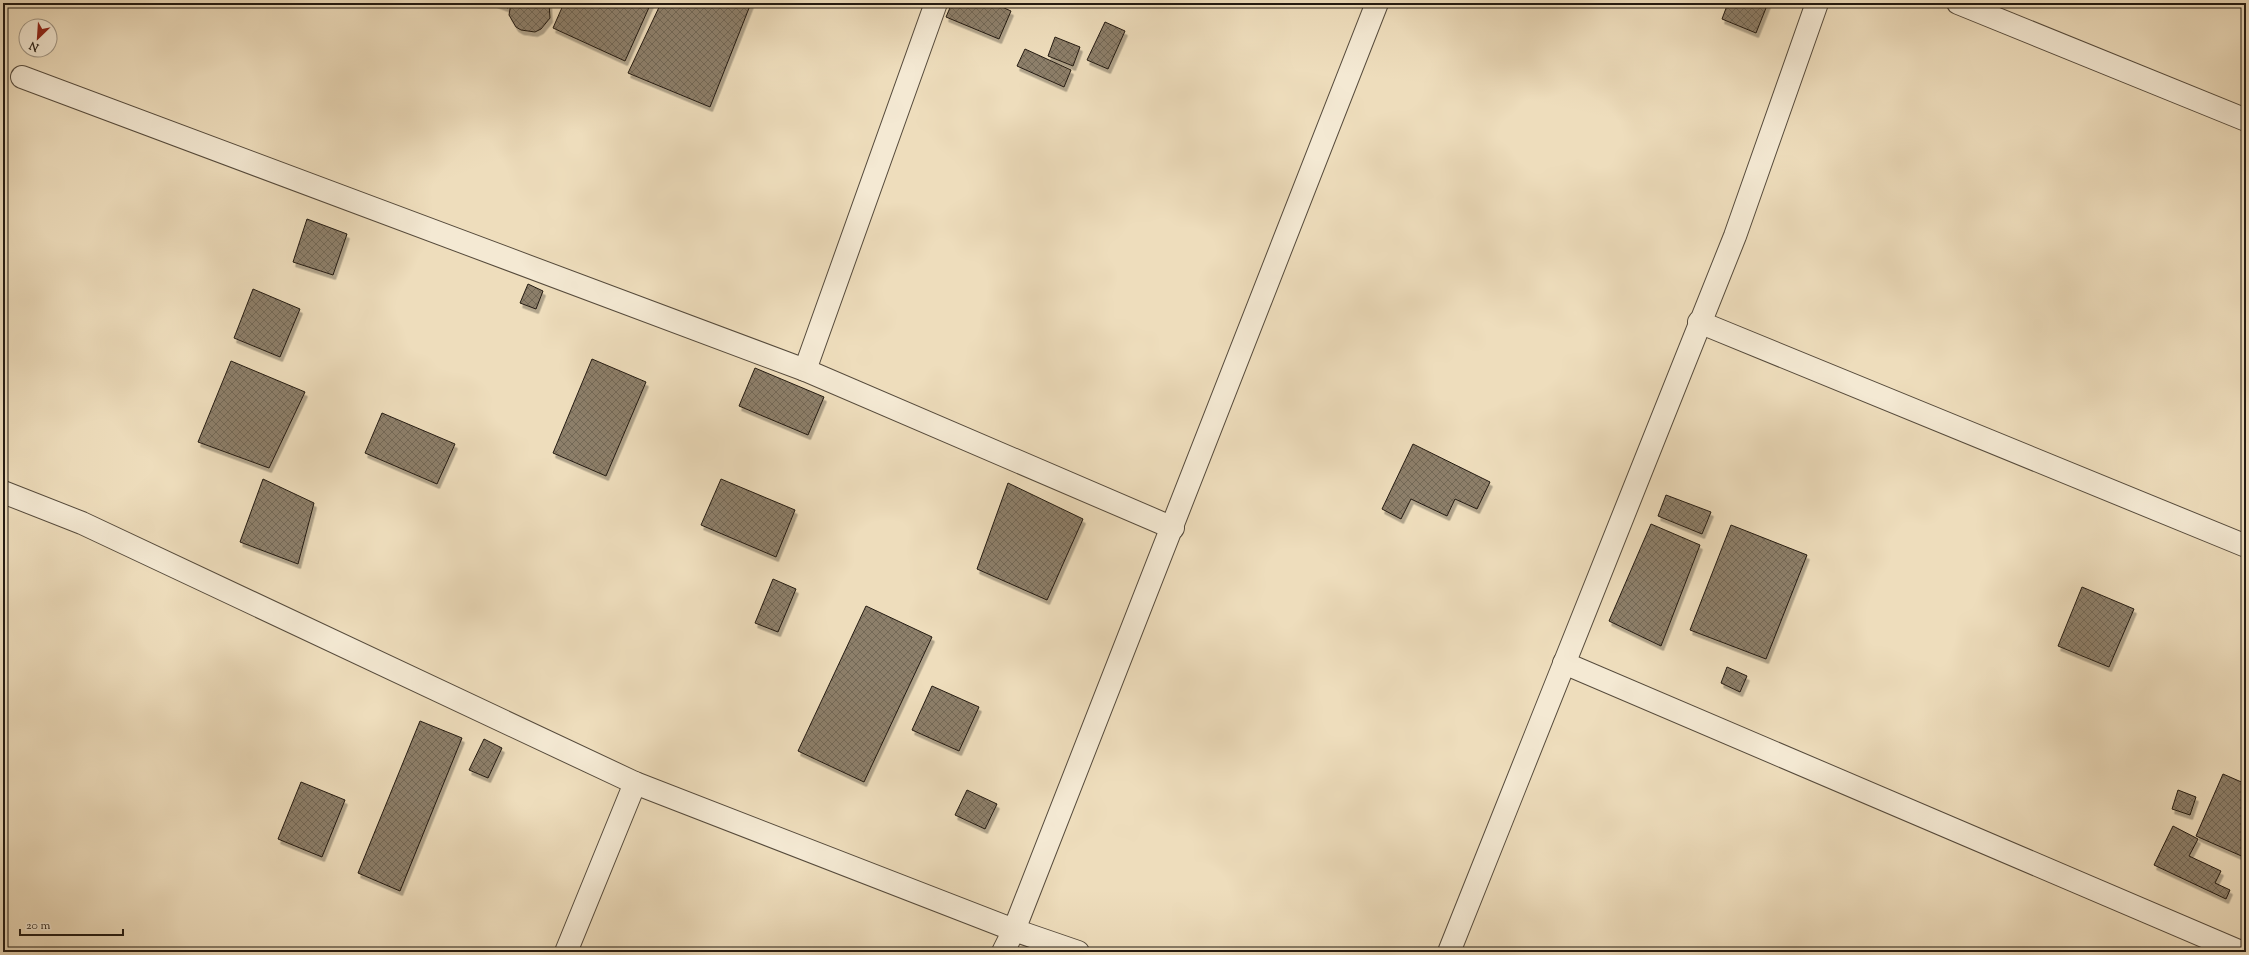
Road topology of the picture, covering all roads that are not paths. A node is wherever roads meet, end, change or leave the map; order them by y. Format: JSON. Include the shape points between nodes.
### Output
{"nodes":[{"id":1,"x":936,"y":3,"type":"edge"},
{"id":2,"x":1377,"y":3,"type":"edge"},
{"id":3,"x":1817,"y":3,"type":"edge"},
{"id":4,"x":1958,"y":3,"type":"edge"},
{"id":5,"x":22,"y":77,"type":"dead end"},
{"id":6,"x":2246,"y":120,"type":"edge"},
{"id":7,"x":1699,"y":322,"type":"junction"},
{"id":8,"x":805,"y":370,"type":"junction"},
{"id":9,"x":3,"y":492,"type":"edge"},
{"id":10,"x":1173,"y":528,"type":"junction"},
{"id":11,"x":2246,"y":546,"type":"edge"},
{"id":12,"x":1564,"y":664,"type":"junction"},
{"id":13,"x":635,"y":783,"type":"junction"},
{"id":14,"x":1014,"y":930,"type":"junction"},
{"id":15,"x":566,"y":952,"type":"edge"},
{"id":16,"x":1003,"y":952,"type":"edge"},
{"id":17,"x":1078,"y":952,"type":"edge"},
{"id":18,"x":1449,"y":952,"type":"edge"},
{"id":19,"x":2241,"y":952,"type":"edge"}],
"edges":[{"from":1,"to":8,"type":"street"},
{"from":2,"to":10,"type":"street"},
{"from":3,"to":7,"type":"street","via":[[1735,236]]},
{"from":4,"to":6,"type":"street"},
{"from":5,"to":8,"type":"street"},
{"from":7,"to":11,"type":"street"},
{"from":7,"to":12,"type":"street"},
{"from":8,"to":10,"type":"street"},
{"from":9,"to":13,"type":"street","via":[[82,523]]},
{"from":10,"to":14,"type":"street"},
{"from":12,"to":18,"type":"street"},
{"from":12,"to":19,"type":"street"},
{"from":13,"to":14,"type":"street"},
{"from":13,"to":15,"type":"street"},
{"from":14,"to":16,"type":"street"},
{"from":14,"to":17,"type":"street"}]}
